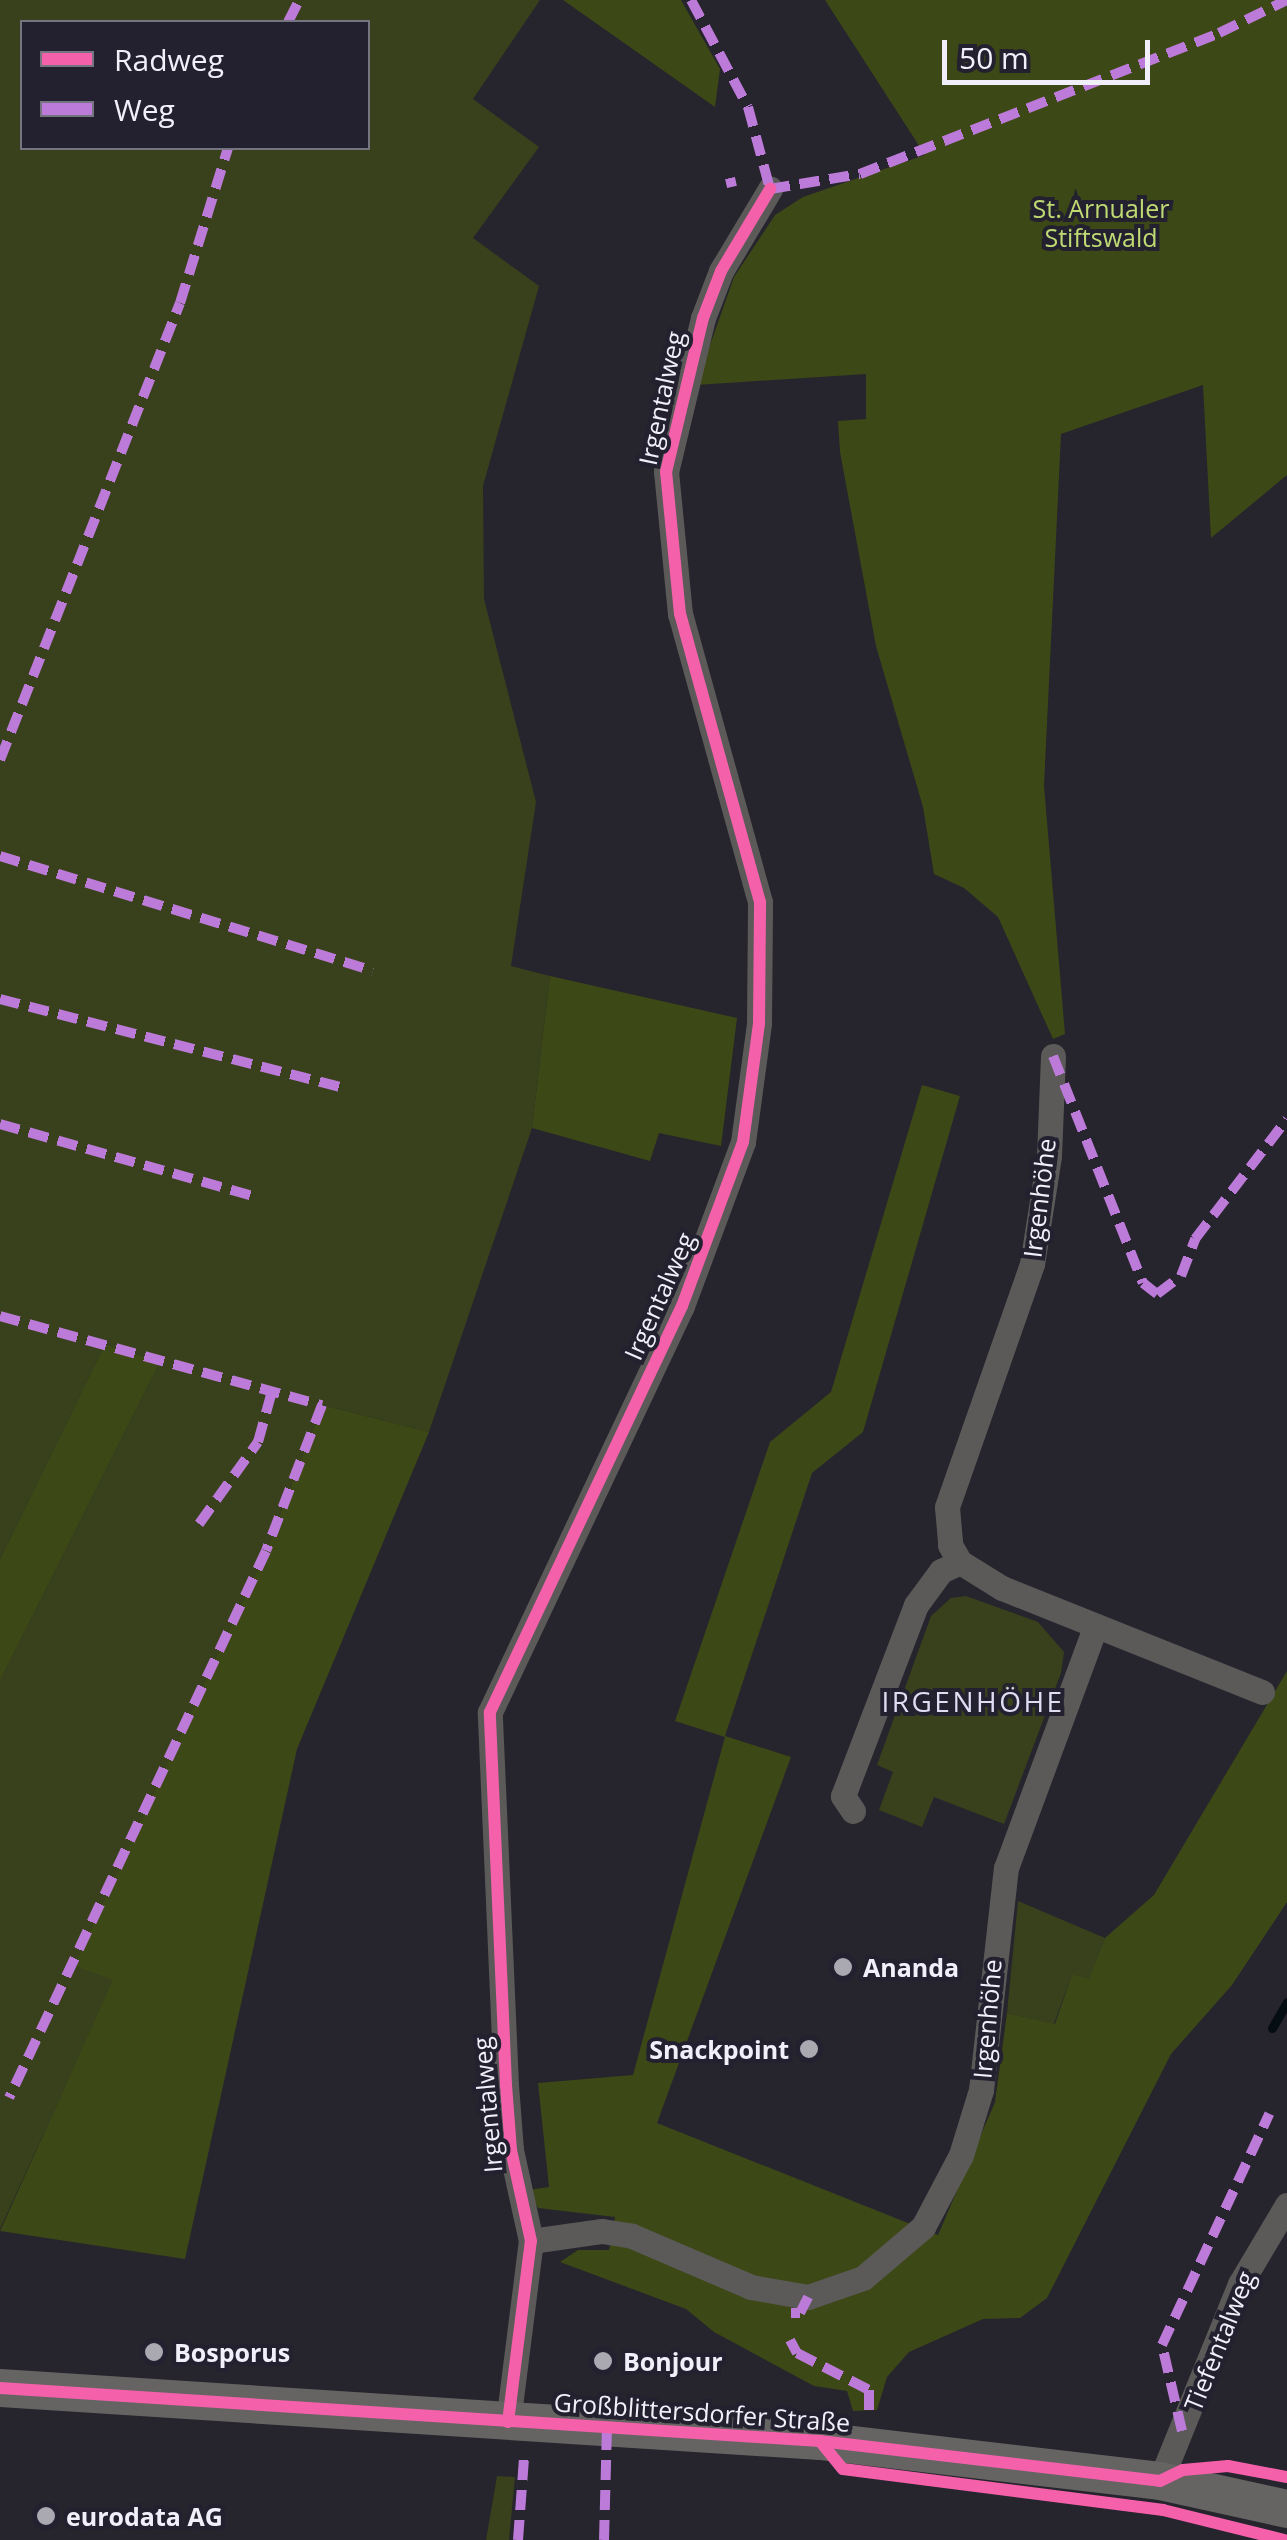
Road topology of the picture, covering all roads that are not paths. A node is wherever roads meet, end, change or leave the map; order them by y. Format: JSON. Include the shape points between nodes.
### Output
{"nodes":[{"id":1,"x":770,"y":189,"type":"dead end"},
{"id":2,"x":1053,"y":1056,"type":"dead end"},
{"id":3,"x":960,"y":1562,"type":"junction"},
{"id":4,"x":1094,"y":1627,"type":"junction"},
{"id":5,"x":1262,"y":1692,"type":"dead end"},
{"id":6,"x":853,"y":1811,"type":"dead end"},
{"id":7,"x":1287,"y":2205,"type":"edge"},
{"id":8,"x":531,"y":2241,"type":"junction"},
{"id":9,"x":0,"y":2388,"type":"edge"},
{"id":10,"x":508,"y":2422,"type":"junction"},
{"id":11,"x":1160,"y":2481,"type":"junction"},
{"id":12,"x":1287,"y":2508,"type":"edge"}],
"edges":[{"from":1,"to":8,"type":"street","name":"Irgentalweg","via":[[702,318],[666,472],[680,614],[758,890],[759,1023],[751,1098],[724,1203],[689,1289],[490,1712],[508,2101]]},
{"from":2,"to":3,"type":"street","name":"Irgenhöhe","via":[[1049,1156],[1032,1264],[948,1507],[945,1526]]},
{"from":3,"to":4,"type":"street","via":[[1002,1588]]},
{"from":3,"to":6,"type":"street","via":[[941,1571],[916,1605],[843,1796]]},
{"from":4,"to":5,"type":"street"},
{"from":4,"to":8,"type":"street","name":"Irgenhöhe","via":[[1006,1868],[981,2090],[961,2155],[923,2228],[863,2278],[808,2297],[752,2286],[632,2236],[590,2232]]},
{"from":7,"to":11,"type":"street","name":"Tiefentalweg","via":[[1240,2284]]},
{"from":8,"to":10,"type":"street","name":"Irgentalweg"},
{"from":9,"to":10,"type":"main road","name":"Großblittersdorfer Straße"},
{"from":10,"to":11,"type":"main road","name":"Großblittersdorfer Straße","via":[[820,2441]]},
{"from":11,"to":12,"type":"main road","name":"Großblittersdorfer Straße"}]}
